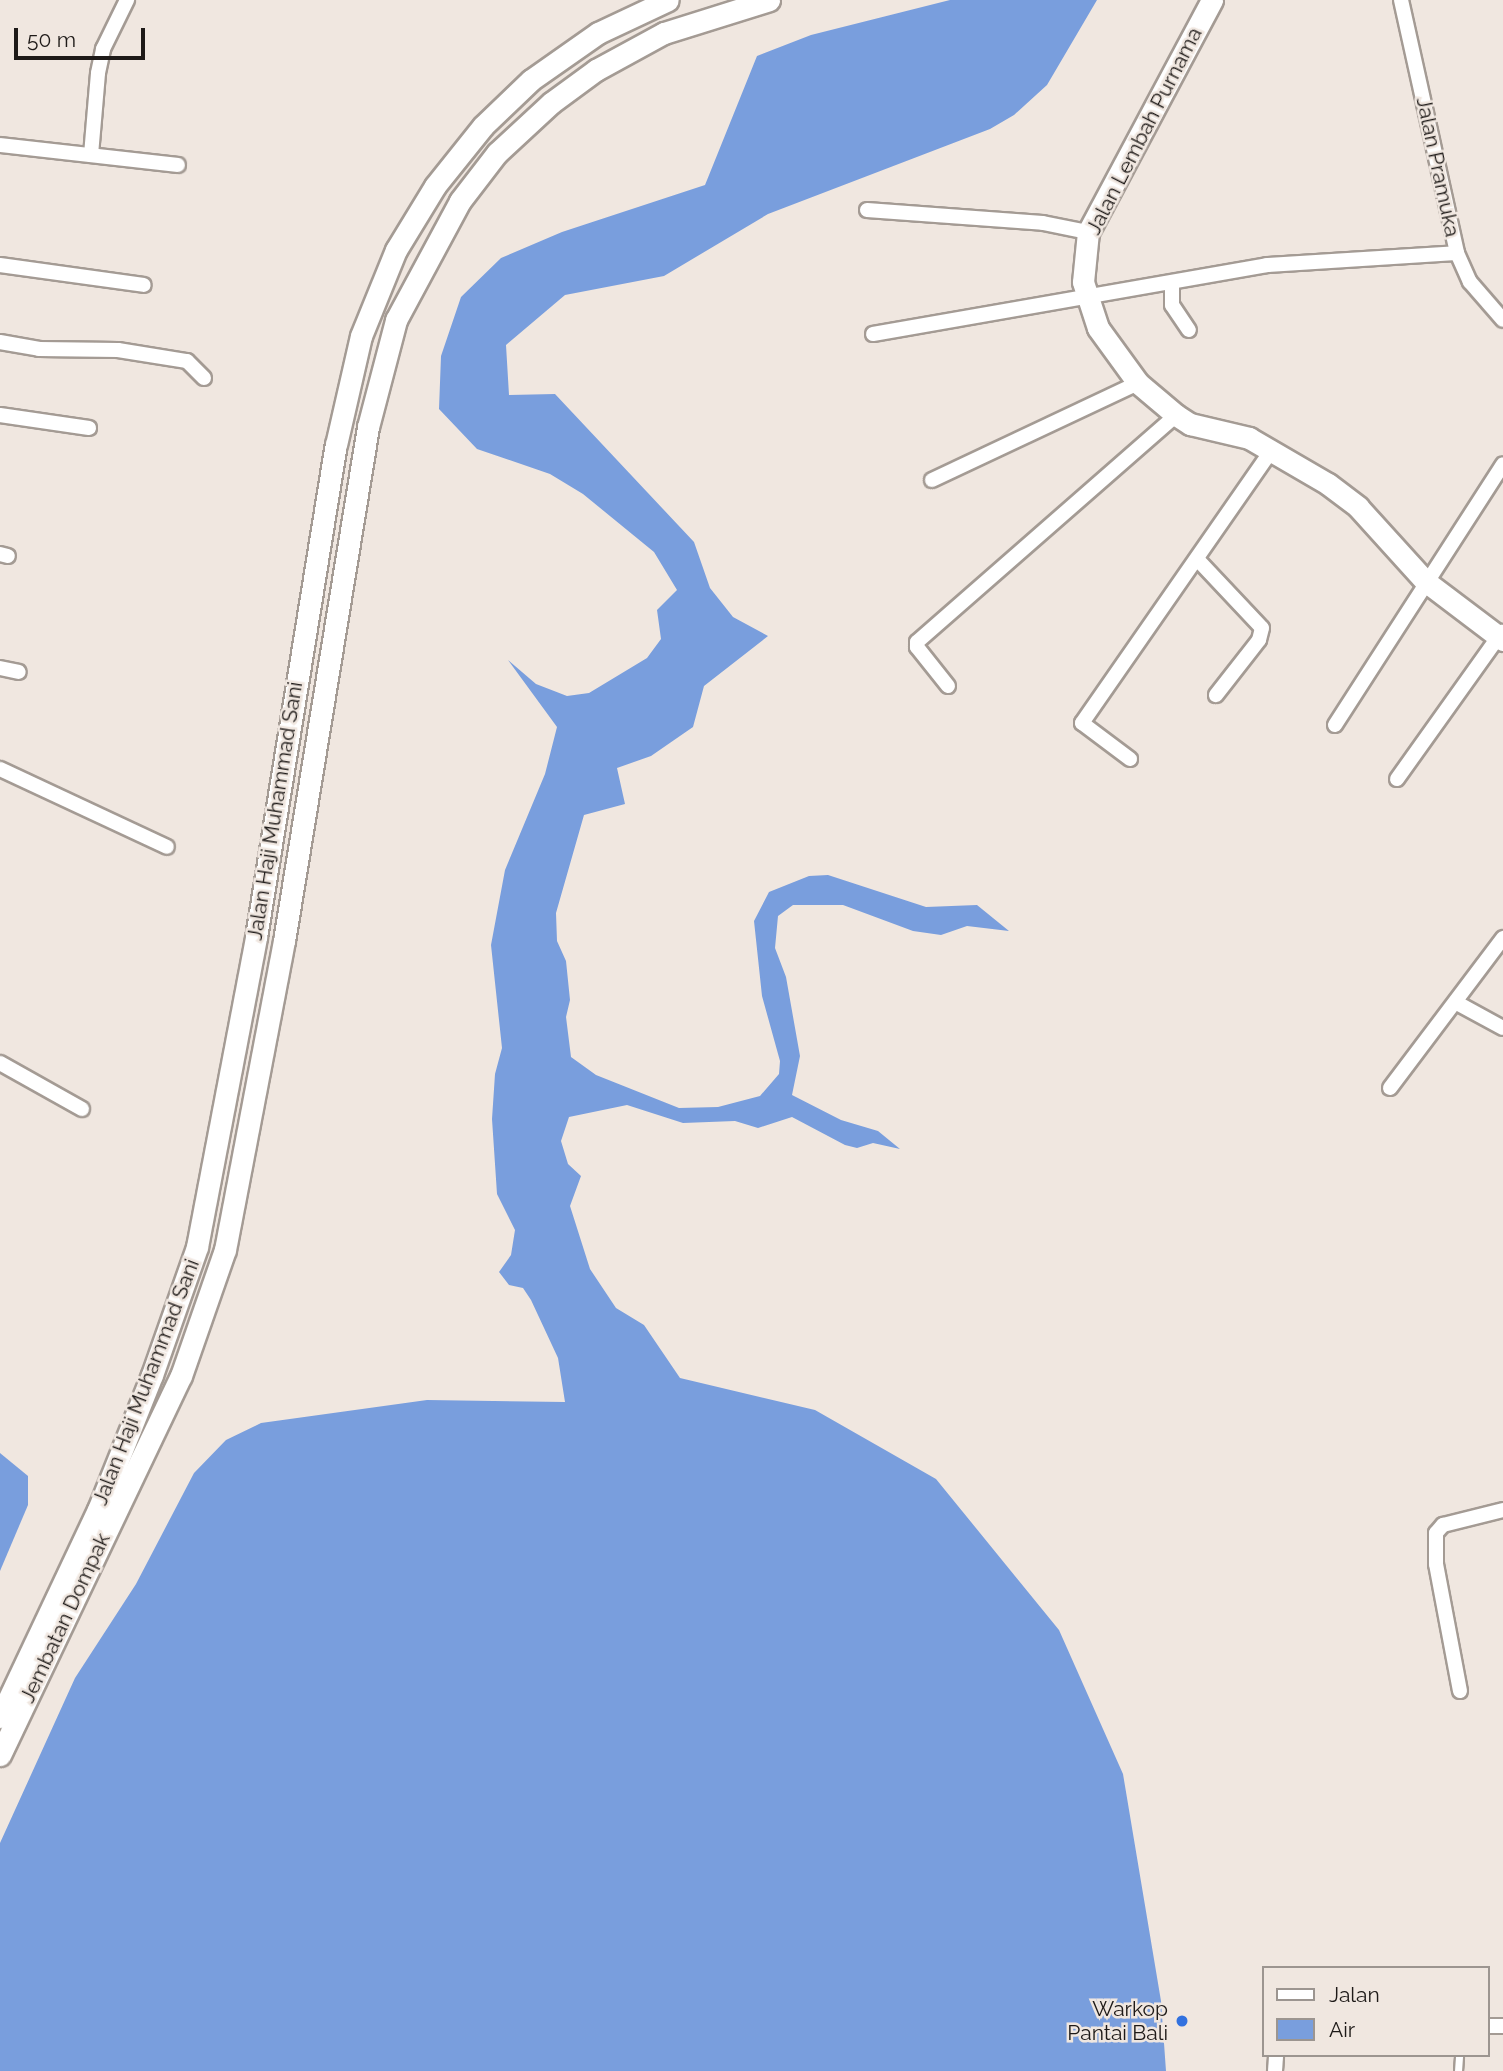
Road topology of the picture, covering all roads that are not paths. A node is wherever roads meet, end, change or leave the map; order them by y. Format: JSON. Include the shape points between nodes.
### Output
{"nodes":[{"id":1,"x":127,"y":0,"type":"edge"},
{"id":2,"x":667,"y":0,"type":"edge"},
{"id":3,"x":769,"y":0,"type":"edge"},
{"id":4,"x":1212,"y":0,"type":"edge"},
{"id":5,"x":1401,"y":0,"type":"edge"},
{"id":6,"x":0,"y":145,"type":"edge"},
{"id":7,"x":91,"y":155,"type":"junction"},
{"id":8,"x":178,"y":165,"type":"dead end"},
{"id":9,"x":867,"y":210,"type":"dead end"},
{"id":10,"x":1088,"y":232,"type":"junction"},
{"id":11,"x":1457,"y":253,"type":"junction"},
{"id":12,"x":0,"y":265,"type":"edge"},
{"id":13,"x":1172,"y":282,"type":"junction"},
{"id":14,"x":144,"y":285,"type":"dead end"},
{"id":15,"x":1088,"y":297,"type":"junction"},
{"id":16,"x":1503,"y":320,"type":"edge"},
{"id":17,"x":1189,"y":330,"type":"dead end"},
{"id":18,"x":873,"y":334,"type":"dead end"},
{"id":19,"x":0,"y":342,"type":"edge"},
{"id":20,"x":204,"y":378,"type":"dead end"},
{"id":21,"x":1139,"y":383,"type":"junction"},
{"id":22,"x":0,"y":415,"type":"edge"},
{"id":23,"x":1176,"y":415,"type":"junction"},
{"id":24,"x":89,"y":428,"type":"dead end"},
{"id":25,"x":1271,"y":452,"type":"junction"},
{"id":26,"x":1503,"y":464,"type":"edge"},
{"id":27,"x":932,"y":480,"type":"dead end"},
{"id":28,"x":1198,"y":560,"type":"junction"},
{"id":29,"x":1425,"y":581,"type":"junction"},
{"id":30,"x":1502,"y":636,"type":"edge"},
{"id":31,"x":298,"y":661,"type":"junction"},
{"id":32,"x":326,"y":663,"type":"junction"},
{"id":33,"x":0,"y":668,"type":"edge"},
{"id":34,"x":19,"y":672,"type":"dead end"},
{"id":35,"x":948,"y":686,"type":"dead end"},
{"id":36,"x":1216,"y":695,"type":"dead end"},
{"id":37,"x":1335,"y":725,"type":"dead end"},
{"id":38,"x":1130,"y":759,"type":"dead end"},
{"id":39,"x":0,"y":769,"type":"edge"},
{"id":40,"x":1397,"y":779,"type":"dead end"},
{"id":41,"x":167,"y":848,"type":"dead end"},
{"id":42,"x":1503,"y":938,"type":"edge"},
{"id":43,"x":1457,"y":1003,"type":"junction"},
{"id":44,"x":1503,"y":1028,"type":"edge"},
{"id":45,"x":0,"y":1063,"type":"edge"},
{"id":46,"x":1390,"y":1088,"type":"dead end"},
{"id":47,"x":82,"y":1109,"type":"dead end"},
{"id":48,"x":1503,"y":1510,"type":"edge"},
{"id":49,"x":104,"y":1514,"type":"junction"},
{"id":50,"x":1460,"y":1691,"type":"dead end"},
{"id":51,"x":0,"y":1717,"type":"edge"},
{"id":52,"x":0,"y":1755,"type":"edge"}],
"edges":[{"from":1,"to":7,"type":"street","via":[[97,73]]},
{"from":2,"to":31,"type":"main road","name":"Jalan Haji Muhammad Sani","via":[[598,33],[531,79],[484,126],[435,186],[396,250],[361,336],[344,398]]},
{"from":3,"to":32,"type":"main road","name":"Jalan Haji Muhammad Sani","via":[[664,33],[596,70],[551,103],[497,153],[460,201],[421,266],[396,320],[380,371]]},
{"from":4,"to":10,"type":"main road","name":"Jalan Lembah Purnama"},
{"from":5,"to":11,"type":"street","name":"Jalan Pramuka"},
{"from":6,"to":7,"type":"street"},
{"from":7,"to":8,"type":"street"},
{"from":9,"to":10,"type":"street","via":[[1043,223]]},
{"from":10,"to":15,"type":"main road","name":"Jalan Lembah Purnama","via":[[1083,282]]},
{"from":11,"to":13,"type":"street","via":[[1267,265]]},
{"from":11,"to":16,"type":"street","name":"Jalan Pramuka","via":[[1470,282]]},
{"from":12,"to":14,"type":"street"},
{"from":13,"to":15,"type":"street"},
{"from":13,"to":17,"type":"street","via":[[1172,305]]},
{"from":15,"to":18,"type":"street"},
{"from":15,"to":21,"type":"main road","name":"Jalan Lembah Purnama","via":[[1098,328]]},
{"from":19,"to":20,"type":"street","via":[[39,349],[118,350],[187,361]]},
{"from":21,"to":23,"type":"main road","name":"Jalan Lembah Purnama"},
{"from":21,"to":27,"type":"street"},
{"from":22,"to":24,"type":"street"},
{"from":23,"to":25,"type":"main road","name":"Jalan Lembah Purnama","via":[[1191,424],[1249,438]]},
{"from":23,"to":35,"type":"street","via":[[917,642]]},
{"from":25,"to":28,"type":"street"},
{"from":25,"to":29,"type":"main road","name":"Jalan Lembah Purnama","via":[[1301,466],[1358,507]]},
{"from":26,"to":29,"type":"street"},
{"from":28,"to":36,"type":"street","via":[[1262,628],[1259,640]]},
{"from":28,"to":38,"type":"street","via":[[1082,723]]},
{"from":29,"to":30,"type":"main road","name":"Jalan Lembah Purnama"},
{"from":29,"to":37,"type":"street"},
{"from":30,"to":40,"type":"street"},
{"from":31,"to":32,"type":"main road"},
{"from":31,"to":49,"type":"main road","name":"Jalan Haji Muhammad Sani","via":[[256,937],[197,1247]]},
{"from":32,"to":49,"type":"main road","name":"Jalan Haji Muhammad Sani","via":[[284,941],[225,1250],[181,1376]]},
{"from":33,"to":34,"type":"street"},
{"from":39,"to":41,"type":"street"},
{"from":42,"to":43,"type":"street"},
{"from":43,"to":44,"type":"street"},
{"from":43,"to":46,"type":"street"},
{"from":45,"to":47,"type":"street"},
{"from":48,"to":50,"type":"street","via":[[1443,1525],[1436,1533],[1436,1564]]},
{"from":49,"to":51,"type":"main road","name":"Jalan Haji Muhammad Sani"},
{"from":49,"to":52,"type":"main road","name":"Jembatan Dompak"}]}
